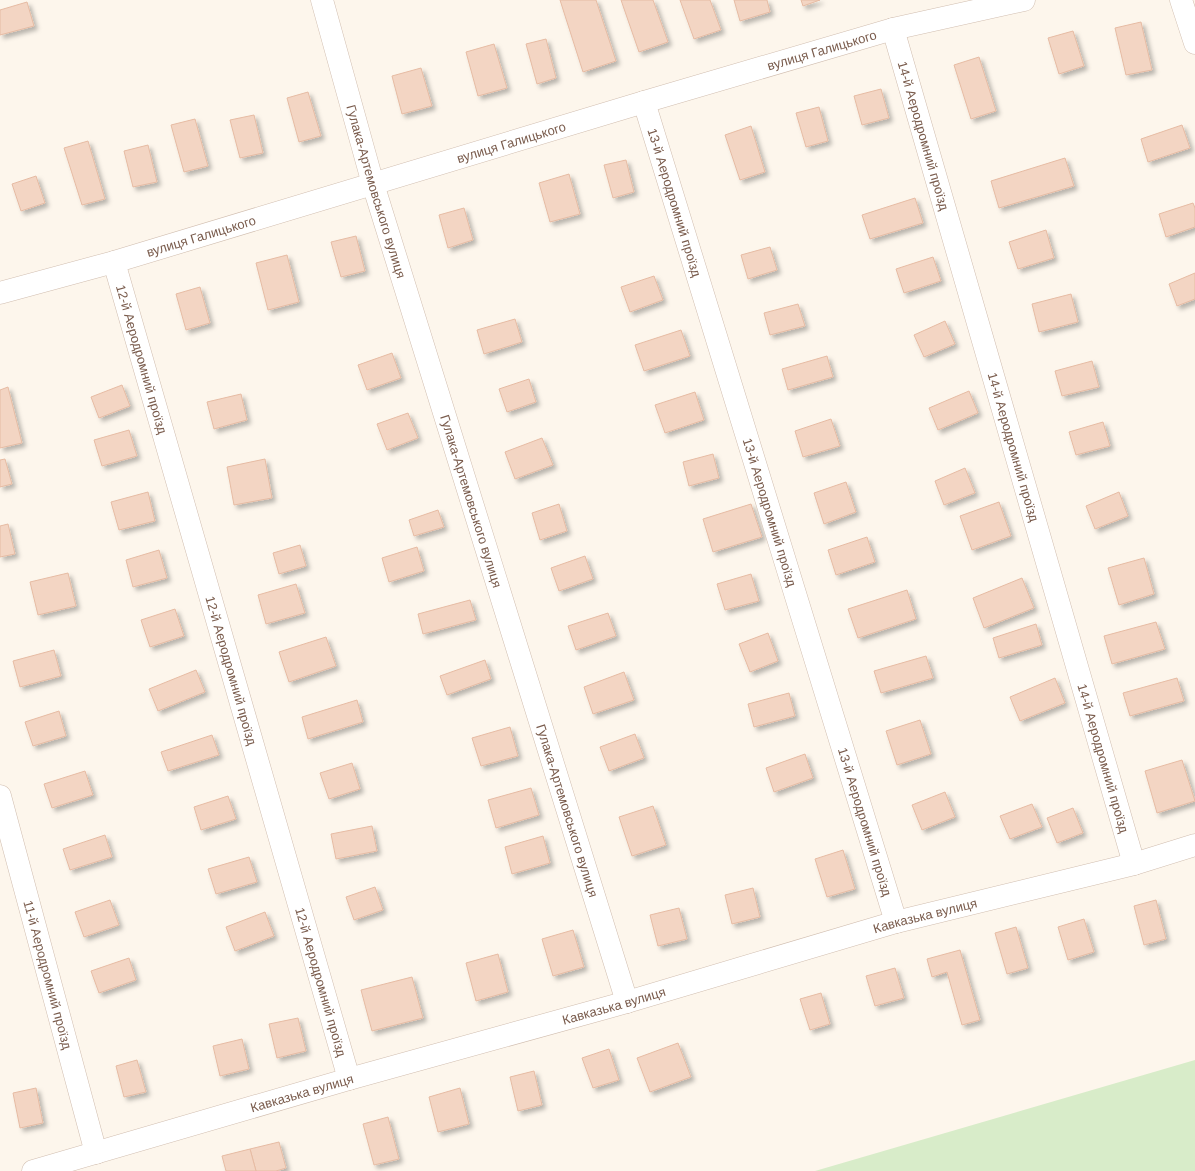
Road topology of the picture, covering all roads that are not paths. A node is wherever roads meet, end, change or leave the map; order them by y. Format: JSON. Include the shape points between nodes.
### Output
{"nodes":[{"id":1,"x":322,"y":0,"type":"edge"},
{"id":2,"x":1024,"y":0,"type":"edge"},
{"id":3,"x":1180,"y":0,"type":"edge"},
{"id":4,"x":893,"y":30,"type":"junction"},
{"id":5,"x":1195,"y":43,"type":"edge"},
{"id":6,"x":644,"y":102,"type":"junction"},
{"id":7,"x":373,"y":184,"type":"junction"},
{"id":8,"x":114,"y":262,"type":"junction"},
{"id":9,"x":0,"y":292,"type":"edge"},
{"id":10,"x":0,"y":796,"type":"edge"},
{"id":11,"x":1195,"y":845,"type":"edge"},
{"id":12,"x":1134,"y":864,"type":"junction"},
{"id":13,"x":896,"y":922,"type":"junction"},
{"id":14,"x":627,"y":1002,"type":"junction"},
{"id":15,"x":349,"y":1079,"type":"junction"},
{"id":16,"x":96,"y":1153,"type":"junction"},
{"id":17,"x":33,"y":1171,"type":"edge"}],
"edges":[{"from":1,"to":7,"type":"street","name":"Гулака-Артемовського вулиця"},
{"from":2,"to":4,"type":"street","name":"вулиця Галицького"},
{"from":3,"to":5,"type":"street"},
{"from":4,"to":6,"type":"street","name":"вулиця Галицького"},
{"from":4,"to":12,"type":"street","name":"14-й Аеродромний проїзд"},
{"from":6,"to":7,"type":"street","name":"вулиця Галицького"},
{"from":6,"to":13,"type":"street","name":"13-й Аеродромний проїзд"},
{"from":7,"to":8,"type":"street","name":"вулиця Галицького"},
{"from":7,"to":14,"type":"street","name":"Гулака-Артемовського вулиця"},
{"from":8,"to":9,"type":"street","name":"вулиця Галицького"},
{"from":8,"to":15,"type":"street","name":"12-й Аеродромний проїзд"},
{"from":10,"to":16,"type":"street","name":"11-й Аеродромний проїзд"},
{"from":11,"to":12,"type":"street","name":"Кавказька вулиця"},
{"from":12,"to":13,"type":"street","name":"Кавказька вулиця"},
{"from":13,"to":14,"type":"street","name":"Кавказька вулиця"},
{"from":14,"to":15,"type":"street","name":"Кавказька вулиця"},
{"from":15,"to":16,"type":"street","name":"Кавказька вулиця"},
{"from":16,"to":17,"type":"street","name":"Кавказька вулиця"}]}
